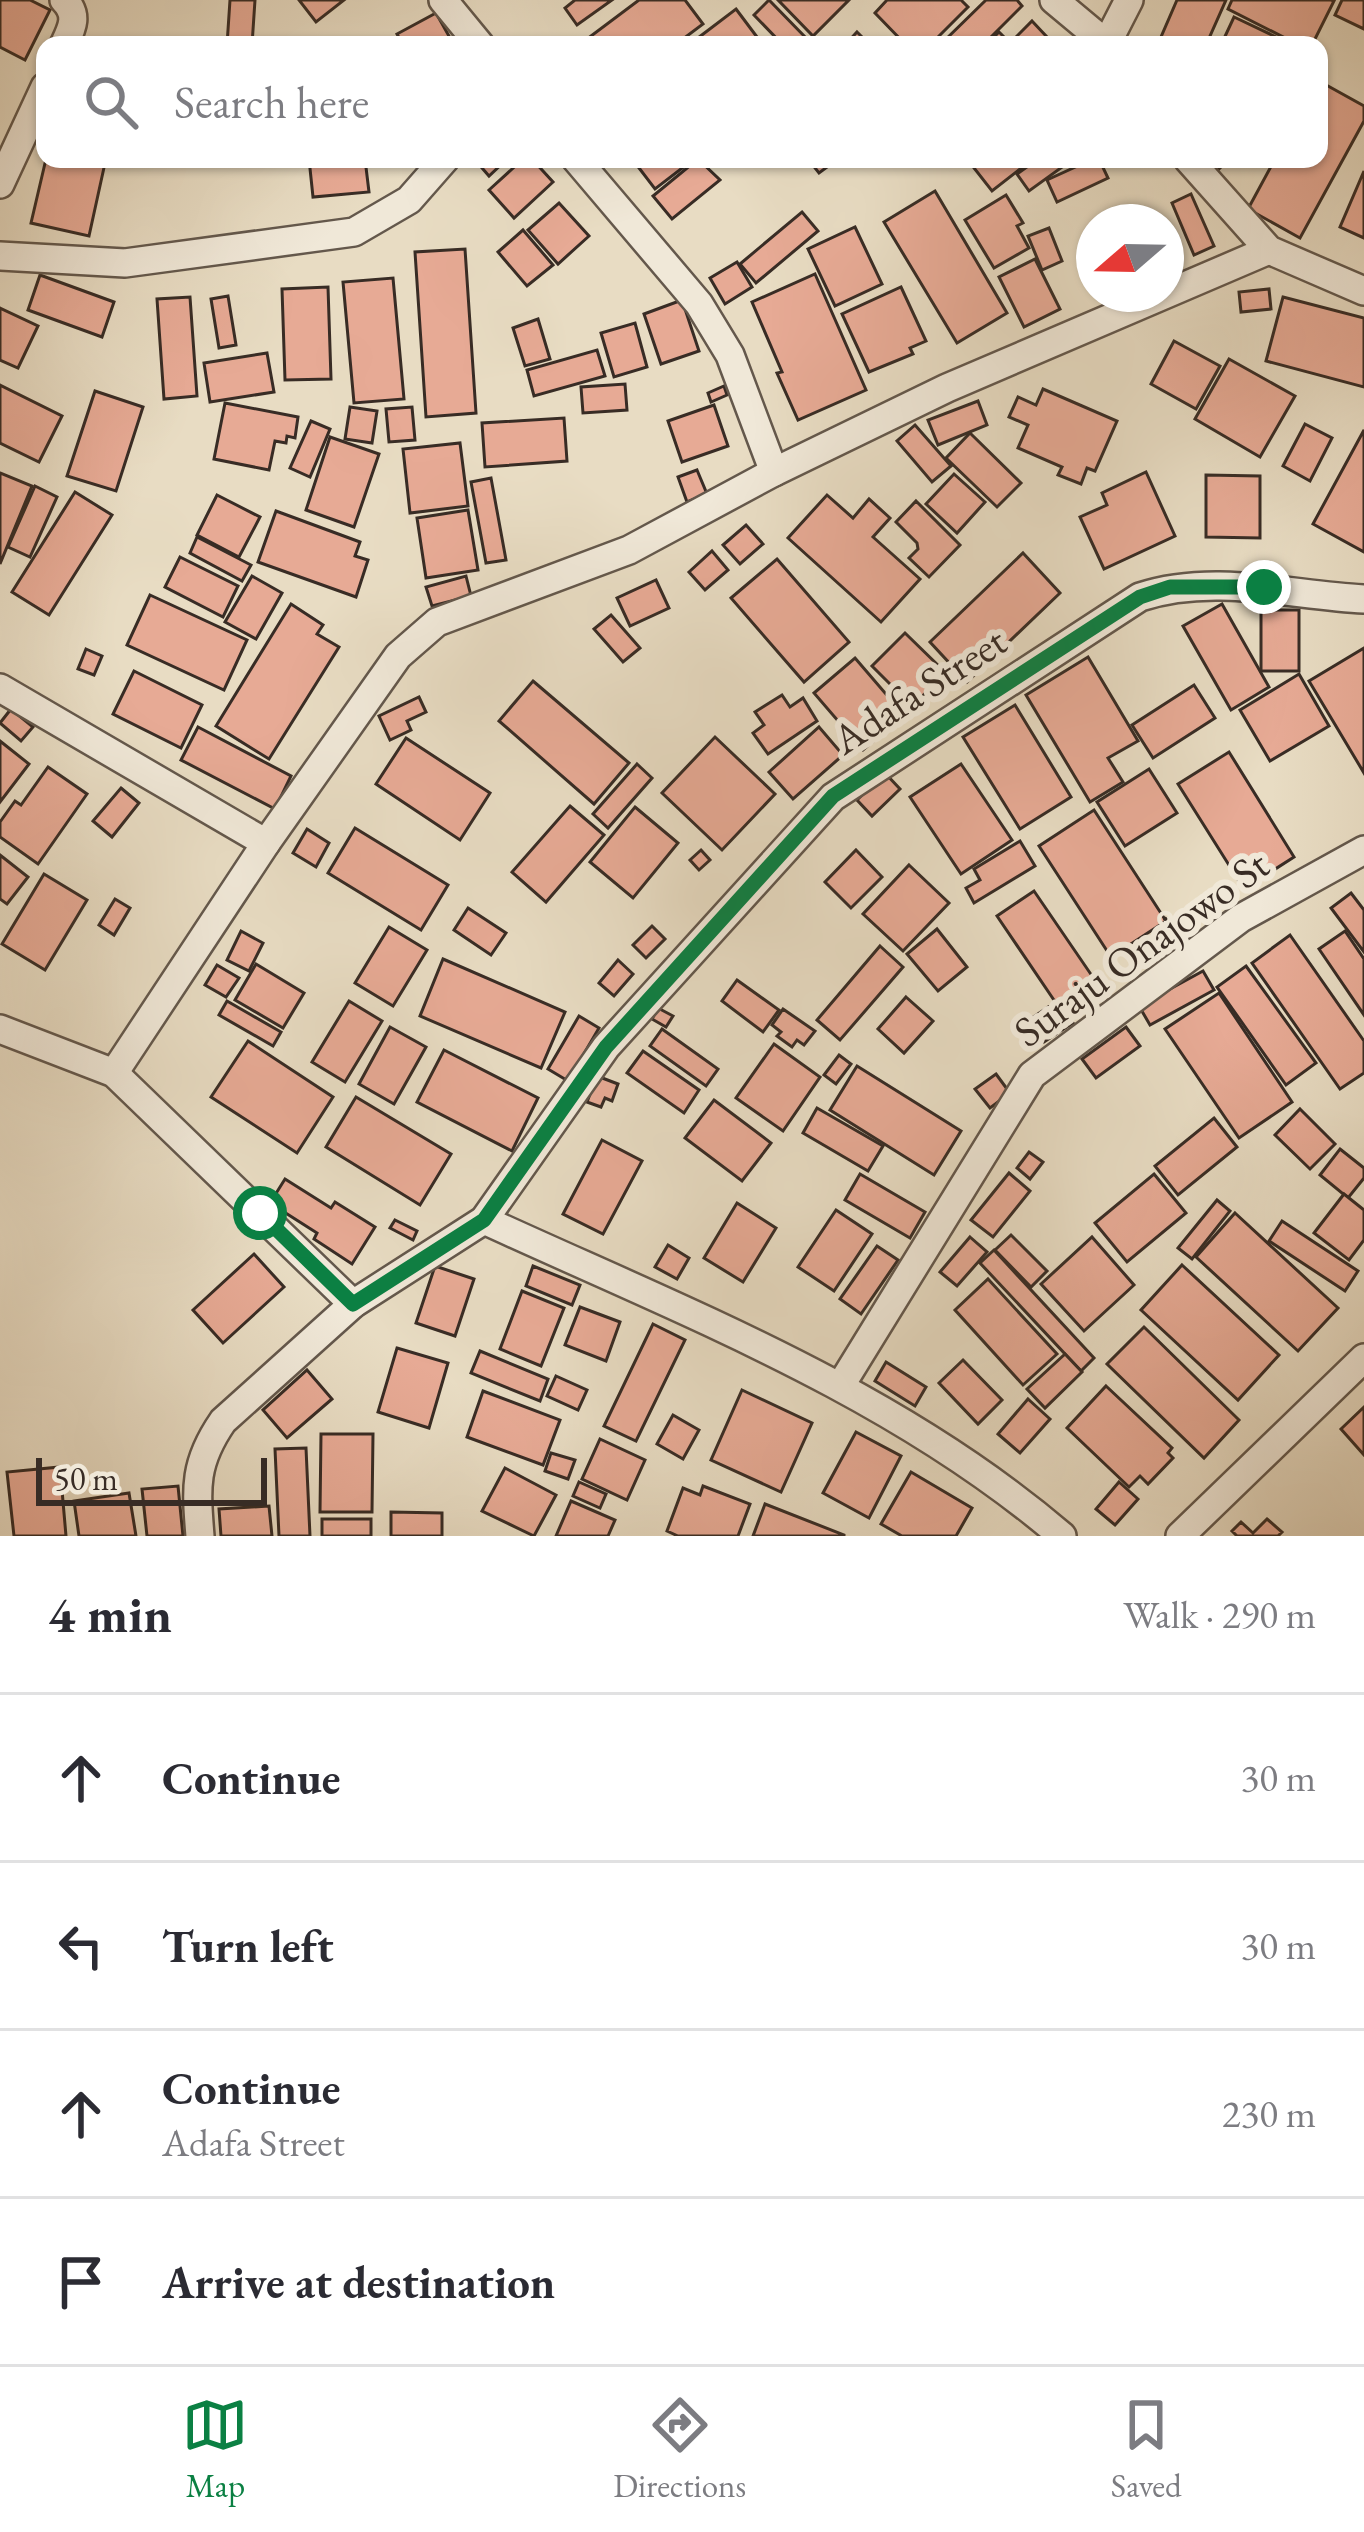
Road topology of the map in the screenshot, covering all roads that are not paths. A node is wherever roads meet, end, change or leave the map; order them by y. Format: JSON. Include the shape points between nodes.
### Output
{"nodes":[{"id":1,"x":64,"y":0,"type":"edge"},
{"id":2,"x":443,"y":0,"type":"edge"},
{"id":3,"x":1054,"y":0,"type":"edge"},
{"id":4,"x":1129,"y":0,"type":"edge"},
{"id":5,"x":68,"y":36,"type":"edge"},
{"id":6,"x":473,"y":36,"type":"edge"},
{"id":7,"x":1097,"y":36,"type":"edge"},
{"id":8,"x":1111,"y":36,"type":"edge"},
{"id":9,"x":36,"y":106,"type":"edge"},
{"id":10,"x":438,"y":168,"type":"edge"},
{"id":11,"x":584,"y":168,"type":"edge"},
{"id":12,"x":1196,"y":168,"type":"edge"},
{"id":13,"x":0,"y":184,"type":"edge"},
{"id":14,"x":1269,"y":250,"type":"junction"},
{"id":15,"x":0,"y":256,"type":"edge"},
{"id":16,"x":1364,"y":291,"type":"edge"},
{"id":17,"x":773,"y":472,"type":"junction"},
{"id":18,"x":1364,"y":599,"type":"edge"},
{"id":19,"x":0,"y":688,"type":"edge"},
{"id":20,"x":266,"y":843,"type":"junction"},
{"id":21,"x":1364,"y":850,"type":"edge"},
{"id":22,"x":0,"y":1029,"type":"edge"},
{"id":23,"x":114,"y":1073,"type":"junction"},
{"id":24,"x":484,"y":1220,"type":"junction"},
{"id":25,"x":353,"y":1304,"type":"junction"},
{"id":26,"x":1364,"y":1358,"type":"edge"},
{"id":27,"x":841,"y":1385,"type":"junction"},
{"id":28,"x":200,"y":1536,"type":"edge"},
{"id":29,"x":1062,"y":1536,"type":"edge"},
{"id":30,"x":1180,"y":1536,"type":"edge"}],
"edges":[{"from":1,"to":5,"type":"street","via":[[74,23]]},
{"from":2,"to":6,"type":"street"},
{"from":3,"to":7,"type":"street"},
{"from":4,"to":8,"type":"street"},
{"from":9,"to":13,"type":"street"},
{"from":10,"to":15,"type":"street","via":[[410,200],[354,232],[125,263]]},
{"from":11,"to":17,"type":"street","via":[[699,304],[730,355]]},
{"from":12,"to":14,"type":"street"},
{"from":14,"to":16,"type":"street"},
{"from":14,"to":17,"type":"street"},
{"from":17,"to":20,"type":"street","via":[[629,550],[416,637]]},
{"from":18,"to":24,"type":"street","name":"Adafa Street","via":[[1211,585],[1140,597],[833,796],[606,1047]]},
{"from":19,"to":20,"type":"street"},
{"from":20,"to":23,"type":"street"},
{"from":21,"to":27,"type":"street","name":"Suraju Onajowo St","via":[[1241,917],[1031,1075]]},
{"from":22,"to":23,"type":"street"},
{"from":23,"to":25,"type":"street"},
{"from":24,"to":25,"type":"street"},
{"from":24,"to":27,"type":"street"},
{"from":25,"to":28,"type":"street","via":[[223,1421],[196,1474]]},
{"from":26,"to":30,"type":"street"},
{"from":27,"to":29,"type":"street","via":[[1001,1484]]}]}
